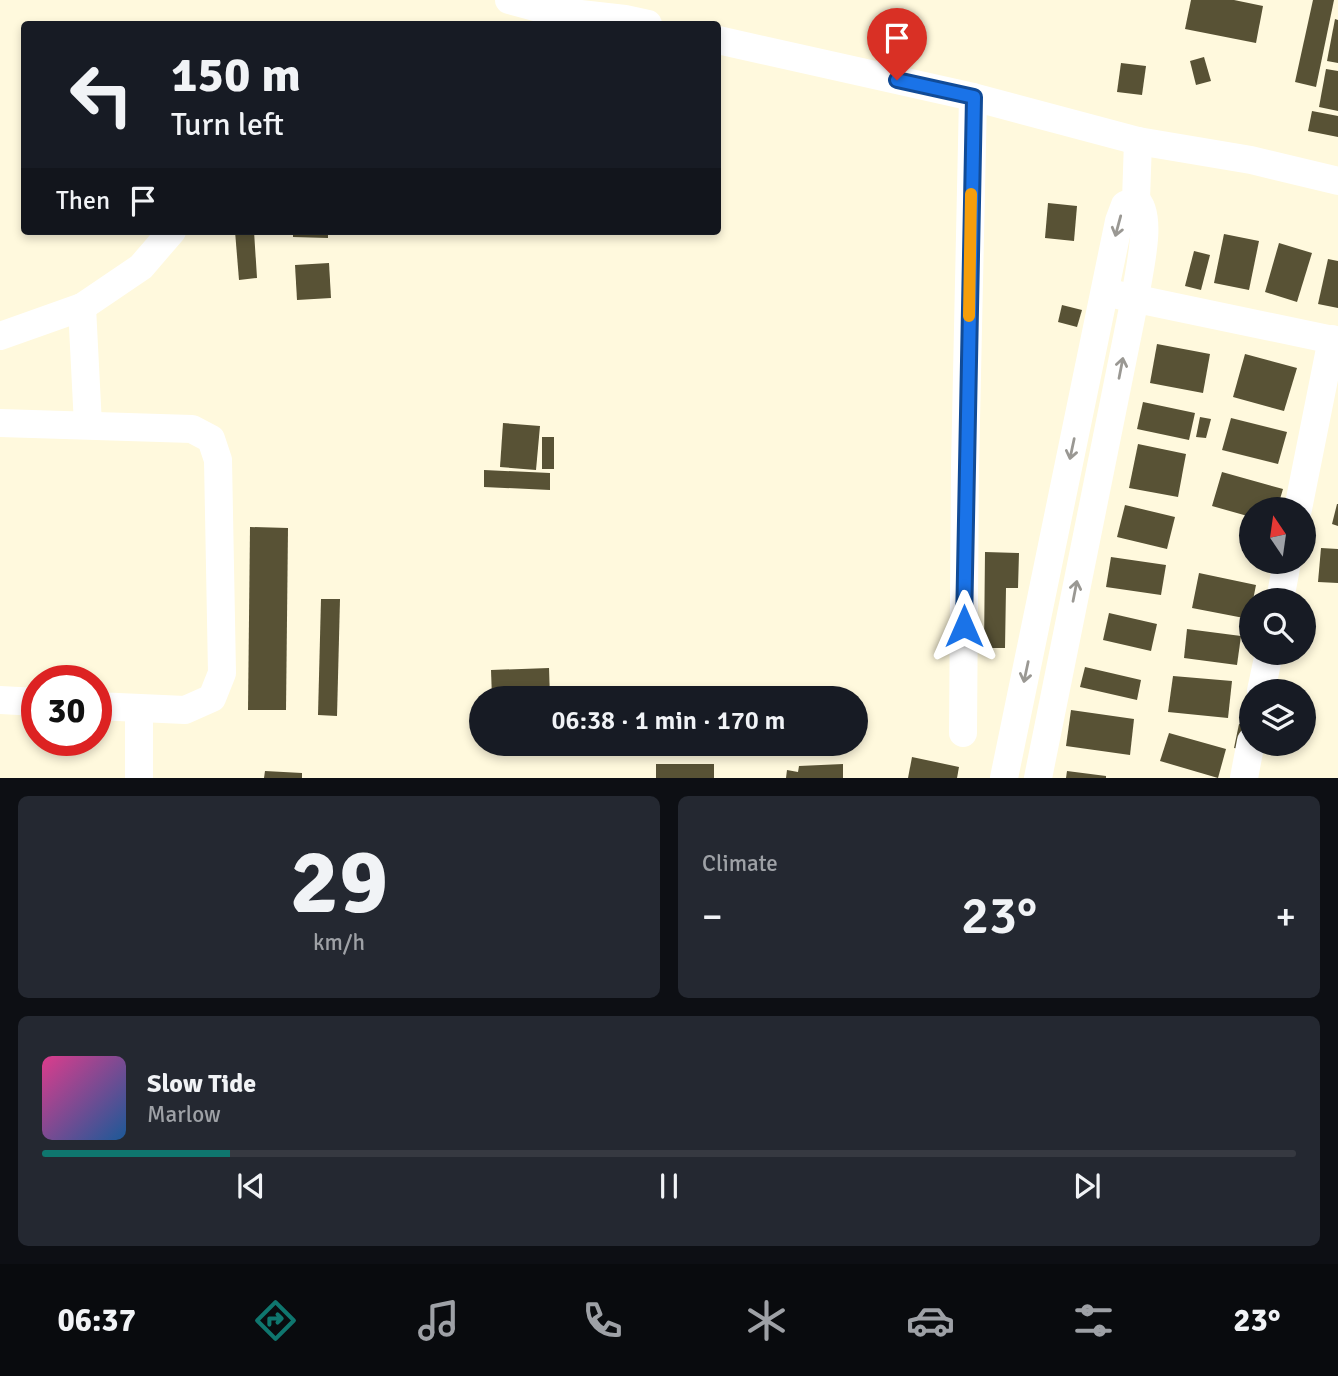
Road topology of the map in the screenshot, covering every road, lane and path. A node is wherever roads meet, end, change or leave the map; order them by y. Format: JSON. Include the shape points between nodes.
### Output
{"nodes":[{"id":1,"x":509,"y":0,"type":"edge"},
{"id":2,"x":548,"y":5,"type":"edge"},
{"id":3,"x":634,"y":21,"type":"edge"},
{"id":4,"x":721,"y":41,"type":"edge"},
{"id":5,"x":974,"y":97,"type":"junction"},
{"id":6,"x":1138,"y":141,"type":"junction"},
{"id":7,"x":1338,"y":181,"type":"edge"},
{"id":8,"x":1136,"y":200,"type":"junction"},
{"id":9,"x":169,"y":235,"type":"edge"},
{"id":10,"x":1104,"y":293,"type":"junction"},
{"id":11,"x":1135,"y":298,"type":"junction"},
{"id":12,"x":82,"y":307,"type":"junction"},
{"id":13,"x":0,"y":336,"type":"edge"},
{"id":14,"x":1335,"y":340,"type":"edge"},
{"id":15,"x":0,"y":423,"type":"edge"},
{"id":16,"x":88,"y":425,"type":"junction"},
{"id":17,"x":1301,"y":497,"type":"edge"},
{"id":18,"x":0,"y":700,"type":"edge"},
{"id":19,"x":21,"y":701,"type":"edge"},
{"id":20,"x":112,"y":707,"type":"edge"},
{"id":21,"x":139,"y":709,"type":"junction"},
{"id":22,"x":963,"y":733,"type":"dead end"},
{"id":23,"x":1248,"y":756,"type":"edge"},
{"id":24,"x":139,"y":778,"type":"edge"},
{"id":25,"x":1004,"y":778,"type":"edge"},
{"id":26,"x":1038,"y":778,"type":"edge"},
{"id":27,"x":1244,"y":778,"type":"edge"}],
"edges":[{"from":1,"to":2,"type":"street"},
{"from":2,"to":3,"type":"street"},
{"from":4,"to":5,"type":"street"},
{"from":5,"to":6,"type":"street"},
{"from":5,"to":22,"type":"street"},
{"from":6,"to":7,"type":"street","via":[[1251,160]]},
{"from":6,"to":8,"type":"street"},
{"from":8,"to":10,"type":"street","one_way":true,"via":[[1125,205],[1119,221]]},
{"from":8,"to":11,"type":"street","via":[[1145,221]]},
{"from":9,"to":12,"type":"street","via":[[141,267]]},
{"from":10,"to":11,"type":"street"},
{"from":10,"to":25,"type":"street","one_way":true},
{"from":11,"to":14,"type":"street"},
{"from":26,"to":11,"type":"street","one_way":true},
{"from":12,"to":13,"type":"street"},
{"from":12,"to":16,"type":"street"},
{"from":14,"to":17,"type":"street"},
{"from":15,"to":16,"type":"street"},
{"from":16,"to":21,"type":"street","via":[[192,429],[211,439],[218,460],[222,673],[212,698],[185,710]]},
{"from":18,"to":19,"type":"street"},
{"from":20,"to":21,"type":"street"},
{"from":21,"to":24,"type":"street"},
{"from":23,"to":27,"type":"street"}]}
